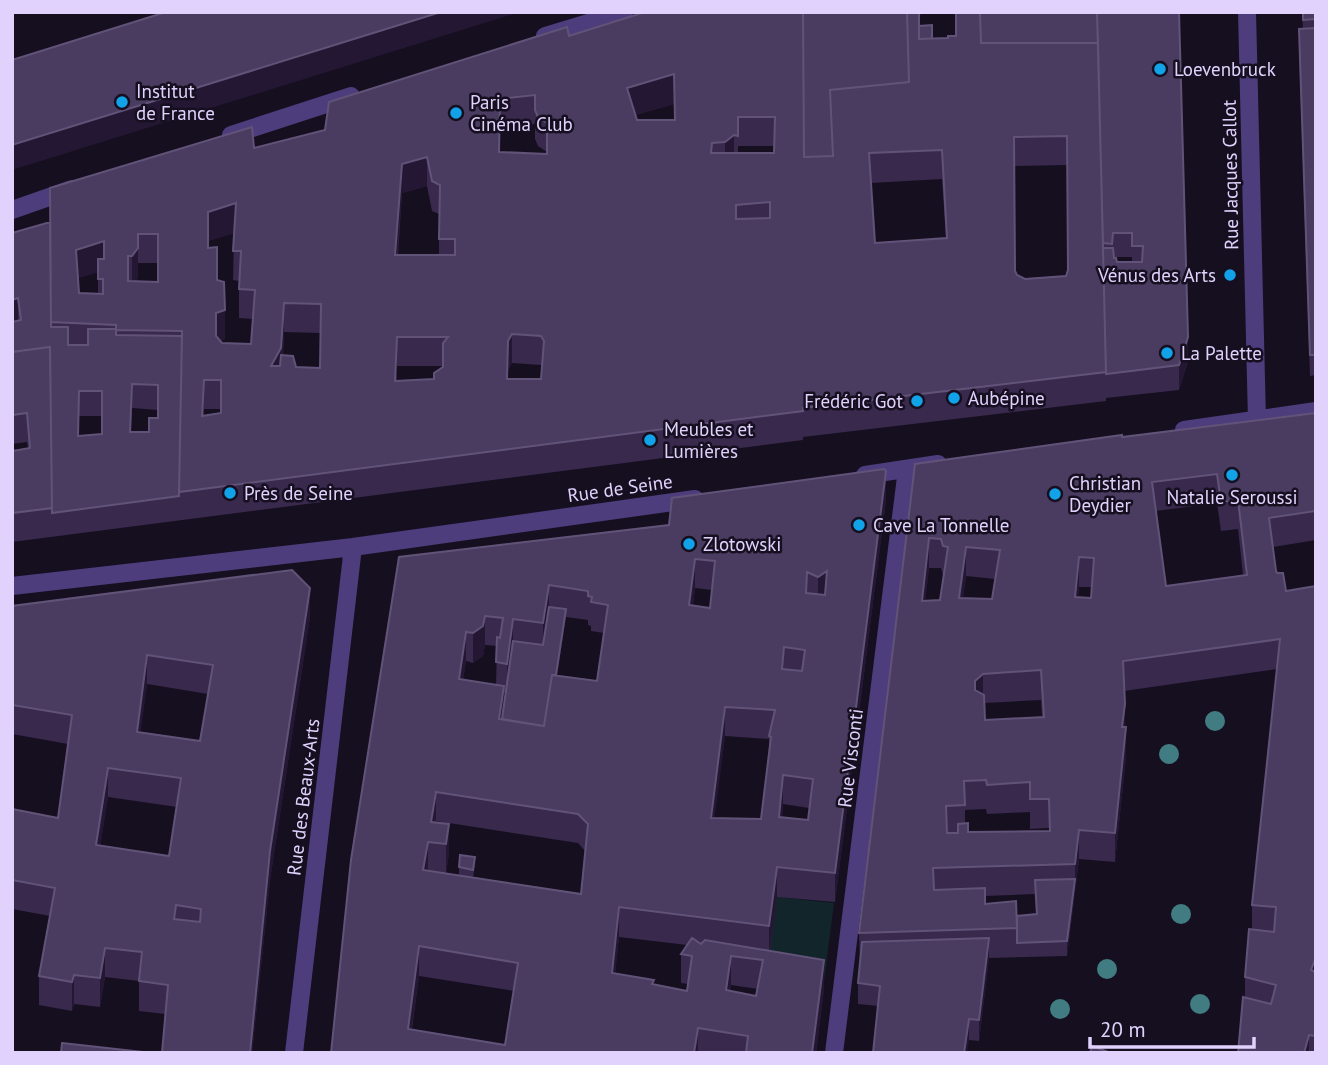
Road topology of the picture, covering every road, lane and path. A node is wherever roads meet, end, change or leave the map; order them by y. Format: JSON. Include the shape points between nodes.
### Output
{"nodes":[{"id":1,"x":1247,"y":12,"type":"edge"},
{"id":2,"x":614,"y":14,"type":"edge"},
{"id":3,"x":533,"y":40,"type":"edge"},
{"id":4,"x":364,"y":92,"type":"edge"},
{"id":5,"x":208,"y":143,"type":"edge"},
{"id":6,"x":90,"y":183,"type":"edge"},
{"id":7,"x":12,"y":209,"type":"edge"},
{"id":8,"x":1316,"y":411,"type":"edge"},
{"id":9,"x":1257,"y":420,"type":"junction"},
{"id":10,"x":1160,"y":433,"type":"edge"},
{"id":11,"x":954,"y":462,"type":"edge"},
{"id":12,"x":907,"y":469,"type":"junction"},
{"id":13,"x":854,"y":477,"type":"edge"},
{"id":14,"x":715,"y":496,"type":"edge"},
{"id":15,"x":353,"y":547,"type":"junction"},
{"id":16,"x":12,"y":586,"type":"edge"},
{"id":17,"x":294,"y":1053,"type":"edge"},
{"id":18,"x":834,"y":1053,"type":"edge"}],
"edges":[{"from":1,"to":9,"type":"street","name":"Rue Jacques Callot"},
{"from":2,"to":3,"type":"street"},
{"from":4,"to":5,"type":"street"},
{"from":6,"to":7,"type":"street"},
{"from":8,"to":9,"type":"street"},
{"from":9,"to":10,"type":"street"},
{"from":11,"to":12,"type":"street"},
{"from":12,"to":13,"type":"street"},
{"from":12,"to":18,"type":"street","name":"Rue Visconti"},
{"from":14,"to":15,"type":"street","name":"Rue de Seine"},
{"from":15,"to":16,"type":"street","name":"Rue de Seine"},
{"from":15,"to":17,"type":"street","name":"Rue des Beaux-Arts"}]}
